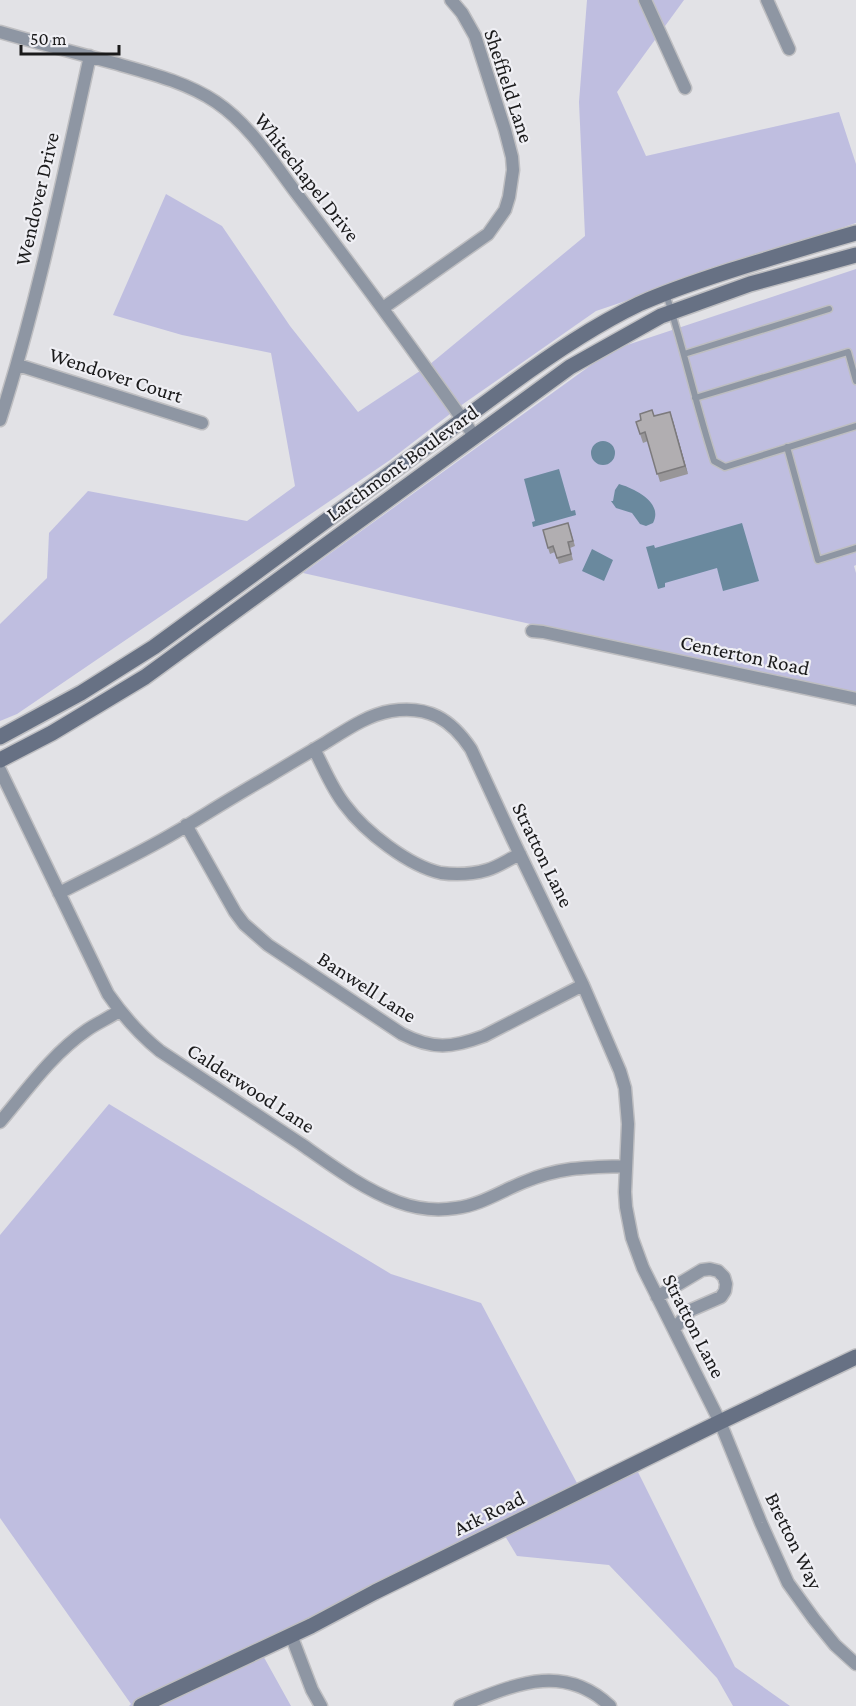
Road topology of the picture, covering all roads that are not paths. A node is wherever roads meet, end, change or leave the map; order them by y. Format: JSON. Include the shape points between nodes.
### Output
{"nodes":[{"id":1,"x":451,"y":0,"type":"edge"},
{"id":2,"x":767,"y":0,"type":"edge"},
{"id":3,"x":639,"y":1,"type":"edge"},
{"id":4,"x":0,"y":32,"type":"edge"},
{"id":5,"x":789,"y":48,"type":"dead end"},
{"id":6,"x":90,"y":56,"type":"junction"},
{"id":7,"x":685,"y":87,"type":"dead end"},
{"id":8,"x":856,"y":233,"type":"edge"},
{"id":9,"x":856,"y":255,"type":"edge"},
{"id":10,"x":666,"y":293,"type":"junction"},
{"id":11,"x":382,"y":308,"type":"junction"},
{"id":12,"x":829,"y":309,"type":"dead end"},
{"id":13,"x":672,"y":313,"type":"junction"},
{"id":14,"x":684,"y":354,"type":"junction"},
{"id":15,"x":18,"y":365,"type":"junction"},
{"id":16,"x":856,"y":381,"type":"edge"},
{"id":17,"x":695,"y":398,"type":"junction"},
{"id":18,"x":0,"y":420,"type":"edge"},
{"id":19,"x":462,"y":420,"type":"junction"},
{"id":20,"x":202,"y":423,"type":"dead end"},
{"id":21,"x":856,"y":426,"type":"edge"},
{"id":22,"x":475,"y":437,"type":"junction"},
{"id":23,"x":787,"y":447,"type":"junction"},
{"id":24,"x":856,"y":548,"type":"edge"},
{"id":25,"x":532,"y":632,"type":"dead end"},
{"id":26,"x":856,"y":699,"type":"edge"},
{"id":27,"x":0,"y":737,"type":"edge"},
{"id":28,"x":314,"y":749,"type":"junction"},
{"id":29,"x":0,"y":760,"type":"edge"},
{"id":30,"x":0,"y":770,"type":"edge"},
{"id":31,"x":186,"y":825,"type":"junction"},
{"id":32,"x":520,"y":854,"type":"junction"},
{"id":33,"x":59,"y":893,"type":"junction"},
{"id":34,"x":583,"y":985,"type":"junction"},
{"id":35,"x":119,"y":1011,"type":"junction"},
{"id":36,"x":0,"y":1122,"type":"edge"},
{"id":37,"x":626,"y":1166,"type":"junction"},
{"id":38,"x":657,"y":1297,"type":"junction"},
{"id":39,"x":674,"y":1329,"type":"junction"},
{"id":40,"x":856,"y":1357,"type":"edge"},
{"id":41,"x":720,"y":1422,"type":"junction"},
{"id":42,"x":291,"y":1635,"type":"junction"},
{"id":43,"x":856,"y":1664,"type":"edge"},
{"id":44,"x":141,"y":1706,"type":"edge"},
{"id":45,"x":321,"y":1706,"type":"edge"},
{"id":46,"x":460,"y":1706,"type":"edge"},
{"id":47,"x":610,"y":1706,"type":"edge"}],
"edges":[{"from":1,"to":11,"type":"street","name":"Sheffield Lane","via":[[475,36],[505,130],[513,170],[509,197],[488,234]]},
{"from":2,"to":5,"type":"street"},
{"from":3,"to":7,"type":"street"},
{"from":4,"to":6,"type":"street","name":"Whitechapel Drive"},
{"from":6,"to":11,"type":"street","name":"Whitechapel Drive","via":[[184,85],[231,113],[266,152]]},
{"from":6,"to":15,"type":"street","name":"Wendover Drive"},
{"from":8,"to":10,"type":"street","name":"Larchmont Boulevard"},
{"from":9,"to":13,"type":"street","name":"Larchmont Boulevard","via":[[750,284]]},
{"from":10,"to":13,"type":"lane"},
{"from":10,"to":19,"type":"street","name":"Larchmont Boulevard","via":[[574,340]]},
{"from":11,"to":19,"type":"street","name":"Whitechapel Drive"},
{"from":12,"to":14,"type":"lane"},
{"from":13,"to":14,"type":"lane"},
{"from":13,"to":22,"type":"street","name":"Larchmont Boulevard","via":[[570,367]]},
{"from":14,"to":17,"type":"lane"},
{"from":15,"to":18,"type":"street","name":"Wendover Drive"},
{"from":15,"to":20,"type":"street","name":"Wendover Court"},
{"from":16,"to":17,"type":"lane","via":[[848,352]]},
{"from":17,"to":23,"type":"lane","via":[[714,462],[725,467]]},
{"from":19,"to":22,"type":"street","name":"Whitechapel Drive"},
{"from":19,"to":27,"type":"street","name":"Larchmont Boulevard","via":[[154,647]]},
{"from":21,"to":23,"type":"lane"},
{"from":22,"to":29,"type":"street","name":"Larchmont Boulevard","via":[[145,677],[52,734]]},
{"from":23,"to":24,"type":"lane","via":[[818,560]]},
{"from":25,"to":26,"type":"street","name":"Centerton Road"},
{"from":28,"to":31,"type":"street","name":"Stratton Lane"},
{"from":28,"to":32,"type":"street","via":[[344,805],[359,821],[422,866],[440,872],[470,873],[490,869]]},
{"from":28,"to":32,"type":"street","name":"Stratton Lane","via":[[361,722],[390,711],[422,711],[438,716],[451,724],[471,749]]},
{"from":30,"to":33,"type":"street","name":"Calderwood Lane"},
{"from":31,"to":33,"type":"street","name":"Stratton Lane"},
{"from":31,"to":34,"type":"street","name":"Banwell Lane","via":[[235,912],[255,934],[412,1040],[435,1047],[472,1041]]},
{"from":32,"to":34,"type":"street","name":"Stratton Lane"},
{"from":33,"to":35,"type":"street","name":"Calderwood Lane"},
{"from":34,"to":37,"type":"street","name":"Stratton Lane","via":[[625,1088]]},
{"from":35,"to":36,"type":"street","via":[[87,1030],[62,1052]]},
{"from":35,"to":37,"type":"street","name":"Calderwood Lane","via":[[137,1032],[178,1063],[337,1168],[383,1195],[412,1206],[458,1208],[553,1172]]},
{"from":37,"to":38,"type":"street","name":"Stratton Lane","via":[[628,1223]]},
{"from":38,"to":39,"type":"street","name":"Stratton Lane"},
{"from":38,"to":39,"type":"street","via":[[702,1270],[718,1271],[724,1277],[725,1291],[721,1297],[692,1310]]},
{"from":39,"to":41,"type":"street","name":"Stratton Lane"},
{"from":40,"to":41,"type":"street","name":"Ark Road"},
{"from":41,"to":42,"type":"street","name":"Ark Road"},
{"from":41,"to":43,"type":"street","name":"Bretton Way","via":[[788,1583],[835,1645]]},
{"from":42,"to":44,"type":"street","name":"Ark Road"},
{"from":42,"to":45,"type":"street"},
{"from":46,"to":47,"type":"street","via":[[522,1683],[552,1680],[580,1687]]}]}
